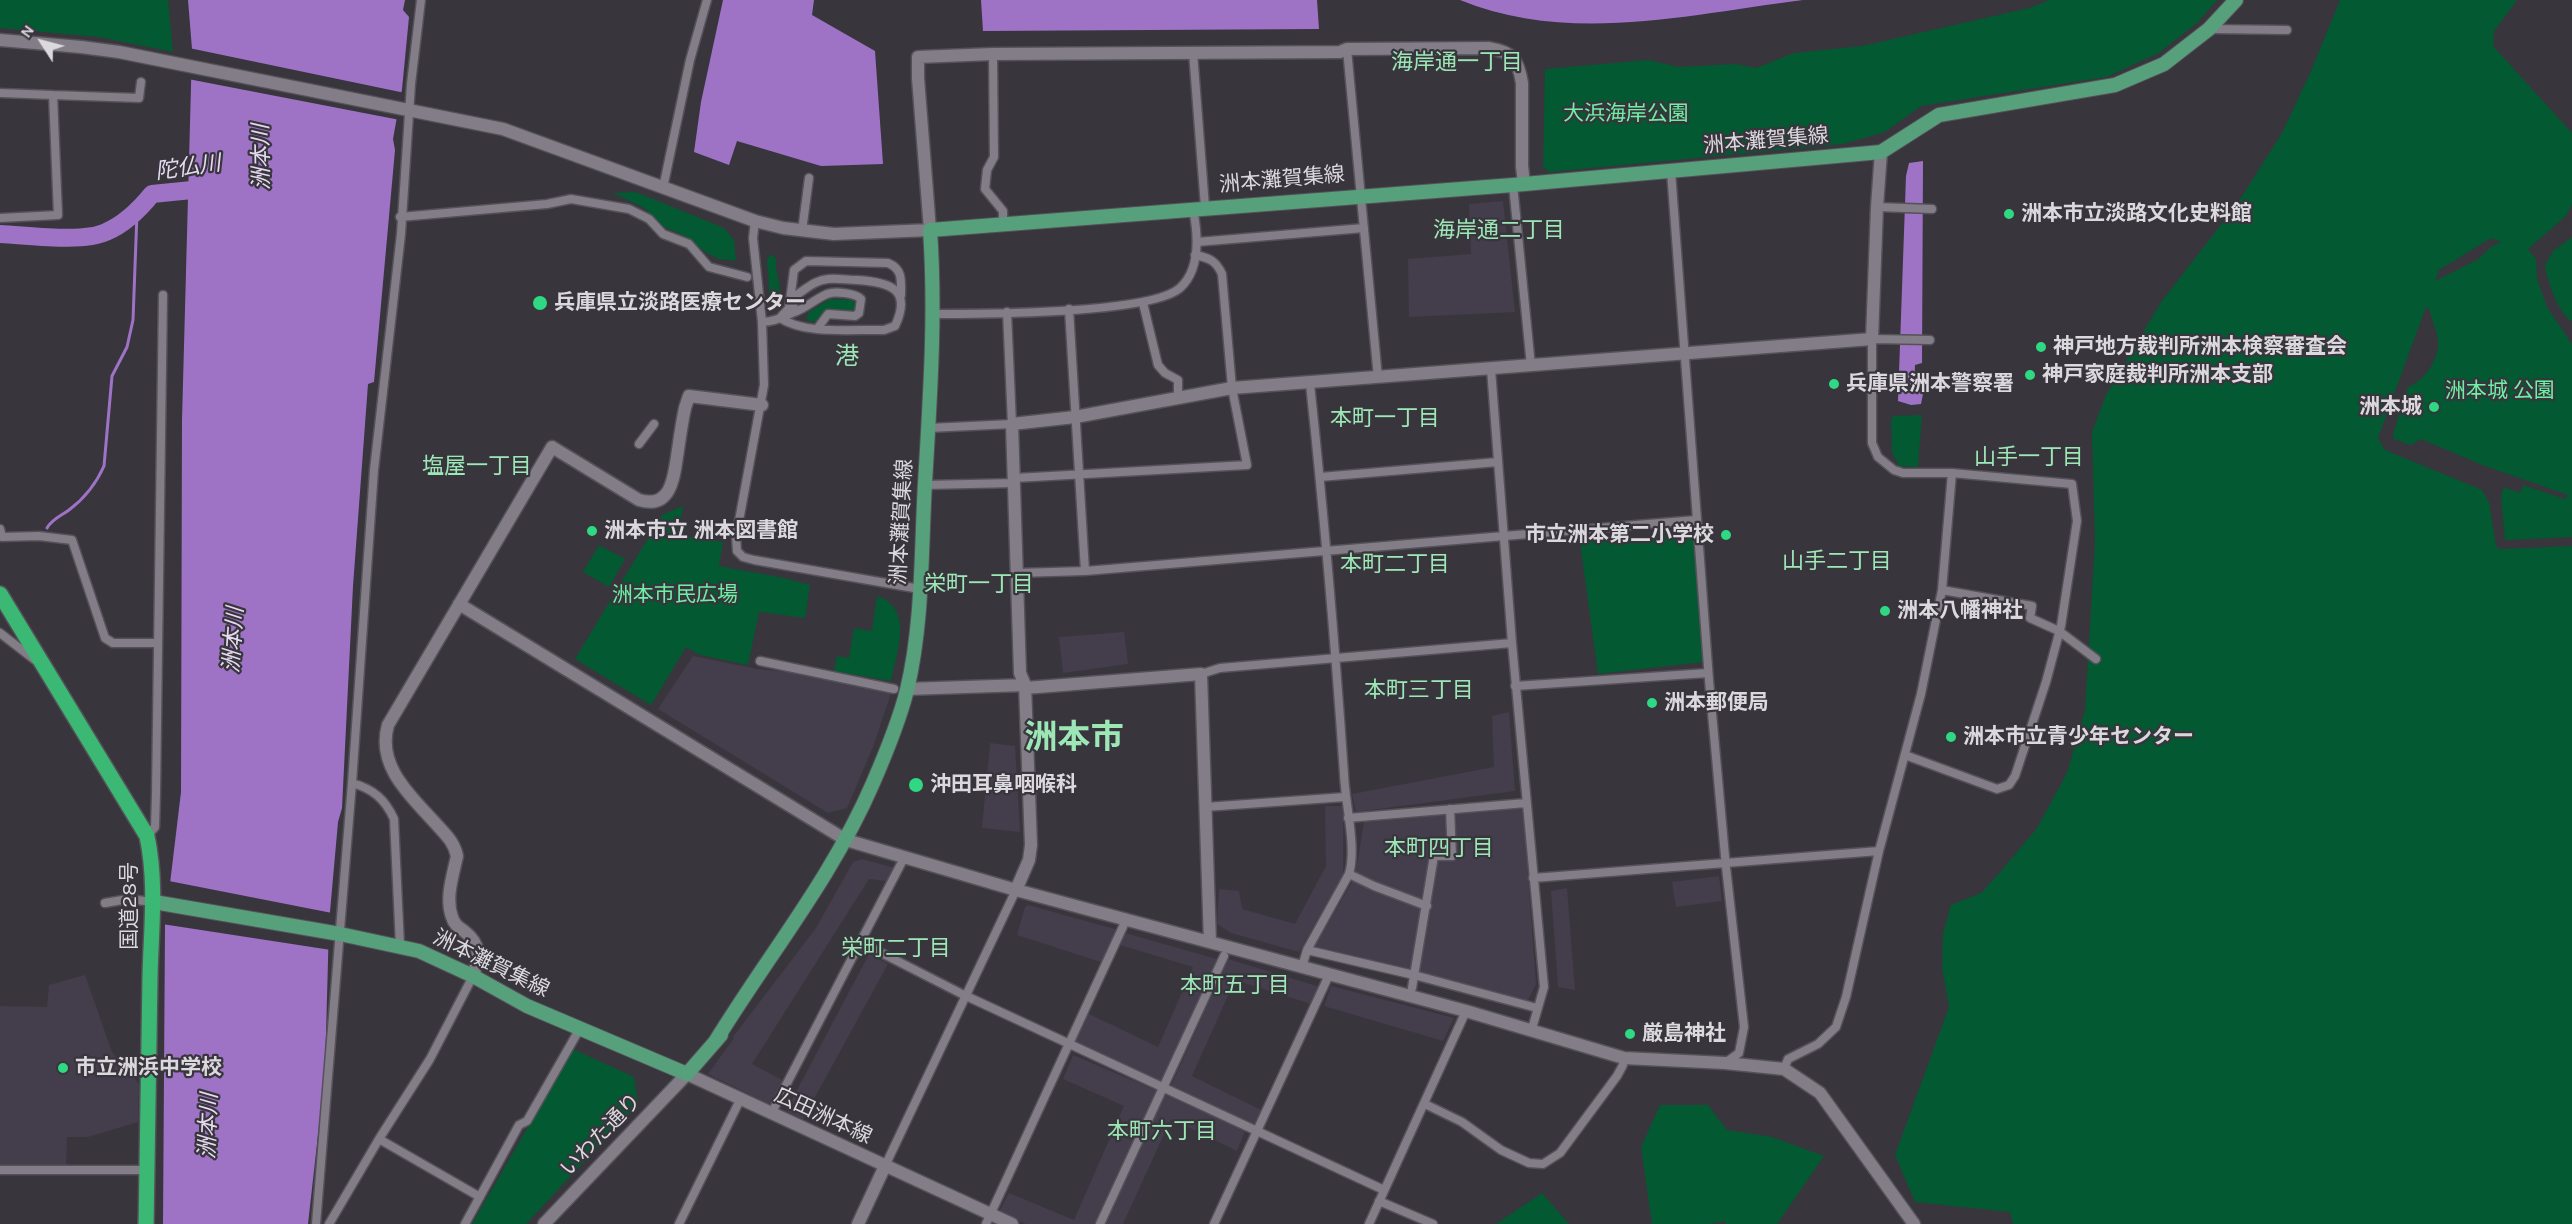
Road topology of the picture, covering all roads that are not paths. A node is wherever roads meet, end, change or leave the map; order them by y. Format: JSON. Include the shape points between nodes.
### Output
{"nodes":[{"id":1,"x":421,"y":0,"type":"edge"},
{"id":2,"x":707,"y":0,"type":"edge"},
{"id":3,"x":2236,"y":0,"type":"edge"},
{"id":4,"x":2209,"y":29,"type":"junction"},
{"id":5,"x":2287,"y":30,"type":"dead end"},
{"id":6,"x":0,"y":40,"type":"edge"},
{"id":7,"x":1347,"y":49,"type":"junction"},
{"id":8,"x":1192,"y":52,"type":"junction"},
{"id":9,"x":993,"y":54,"type":"junction"},
{"id":10,"x":141,"y":82,"type":"dead end"},
{"id":11,"x":0,"y":93,"type":"edge"},
{"id":12,"x":53,"y":95,"type":"junction"},
{"id":13,"x":411,"y":110,"type":"junction"},
{"id":14,"x":1881,"y":152,"type":"junction"},
{"id":15,"x":1671,"y":171,"type":"junction"},
{"id":16,"x":809,"y":178,"type":"dead end"},
{"id":17,"x":1519,"y":184,"type":"junction"},
{"id":18,"x":663,"y":188,"type":"junction"},
{"id":19,"x":1360,"y":195,"type":"junction"},
{"id":20,"x":1876,"y":207,"type":"junction"},
{"id":21,"x":1199,"y":208,"type":"junction"},
{"id":22,"x":1932,"y":208,"type":"dead end"},
{"id":23,"x":400,"y":217,"type":"junction"},
{"id":24,"x":0,"y":218,"type":"edge"},
{"id":25,"x":755,"y":221,"type":"junction"},
{"id":26,"x":1003,"y":224,"type":"junction"},
{"id":27,"x":1365,"y":228,"type":"junction"},
{"id":28,"x":930,"y":230,"type":"junction"},
{"id":29,"x":802,"y":231,"type":"junction"},
{"id":30,"x":1197,"y":242,"type":"junction"},
{"id":31,"x":1196,"y":255,"type":"junction"},
{"id":32,"x":747,"y":276,"type":"dead end"},
{"id":33,"x":163,"y":295,"type":"dead end"},
{"id":34,"x":901,"y":295,"type":"junction"},
{"id":35,"x":1143,"y":303,"type":"junction"},
{"id":36,"x":1069,"y":309,"type":"junction"},
{"id":37,"x":1007,"y":312,"type":"junction"},
{"id":38,"x":792,"y":313,"type":"junction"},
{"id":39,"x":934,"y":314,"type":"junction"},
{"id":40,"x":780,"y":318,"type":"junction"},
{"id":41,"x":762,"y":322,"type":"junction"},
{"id":42,"x":817,"y":329,"type":"junction"},
{"id":43,"x":1872,"y":339,"type":"junction"},
{"id":44,"x":1930,"y":340,"type":"dead end"},
{"id":45,"x":1685,"y":353,"type":"junction"},
{"id":46,"x":1531,"y":366,"type":"junction"},
{"id":47,"x":1491,"y":369,"type":"junction"},
{"id":48,"x":1378,"y":378,"type":"junction"},
{"id":49,"x":1310,"y":384,"type":"junction"},
{"id":50,"x":1232,"y":388,"type":"junction"},
{"id":51,"x":1178,"y":397,"type":"junction"},
{"id":52,"x":762,"y":405,"type":"junction"},
{"id":53,"x":1075,"y":417,"type":"junction"},
{"id":54,"x":654,"y":424,"type":"dead end"},
{"id":55,"x":1012,"y":424,"type":"junction"},
{"id":56,"x":928,"y":428,"type":"junction"},
{"id":57,"x":639,"y":444,"type":"dead end"},
{"id":58,"x":1498,"y":462,"type":"junction"},
{"id":59,"x":1078,"y":474,"type":"junction"},
{"id":60,"x":1952,"y":474,"type":"junction"},
{"id":61,"x":1320,"y":477,"type":"junction"},
{"id":62,"x":1015,"y":480,"type":"junction"},
{"id":63,"x":925,"y":485,"type":"junction"},
{"id":64,"x":1696,"y":520,"type":"junction"},
{"id":65,"x":0,"y":529,"type":"edge"},
{"id":66,"x":1505,"y":535,"type":"junction"},
{"id":67,"x":1325,"y":552,"type":"junction"},
{"id":68,"x":1084,"y":571,"type":"junction"},
{"id":69,"x":1017,"y":573,"type":"junction"},
{"id":70,"x":920,"y":589,"type":"junction"},
{"id":71,"x":1942,"y":590,"type":"junction"},
{"id":72,"x":0,"y":594,"type":"edge"},
{"id":73,"x":459,"y":604,"type":"junction"},
{"id":74,"x":2059,"y":632,"type":"junction"},
{"id":75,"x":0,"y":633,"type":"edge"},
{"id":76,"x":157,"y":643,"type":"junction"},
{"id":77,"x":1512,"y":643,"type":"junction"},
{"id":78,"x":1336,"y":658,"type":"junction"},
{"id":79,"x":2096,"y":659,"type":"dead end"},
{"id":80,"x":760,"y":661,"type":"dead end"},
{"id":81,"x":48,"y":669,"type":"junction"},
{"id":82,"x":1201,"y":674,"type":"junction"},
{"id":83,"x":1708,"y":674,"type":"junction"},
{"id":84,"x":1515,"y":686,"type":"junction"},
{"id":85,"x":1025,"y":687,"type":"junction"},
{"id":86,"x":901,"y":689,"type":"junction"},
{"id":87,"x":1905,"y":755,"type":"junction"},
{"id":88,"x":352,"y":783,"type":"junction"},
{"id":89,"x":1345,"y":798,"type":"junction"},
{"id":90,"x":1526,"y":803,"type":"junction"},
{"id":91,"x":1205,"y":807,"type":"junction"},
{"id":92,"x":1450,"y":809,"type":"junction"},
{"id":93,"x":1348,"y":818,"type":"junction"},
{"id":94,"x":147,"y":836,"type":"junction"},
{"id":95,"x":846,"y":840,"type":"junction"},
{"id":96,"x":1879,"y":851,"type":"junction"},
{"id":97,"x":904,"y":858,"type":"junction"},
{"id":98,"x":1725,"y":863,"type":"junction"},
{"id":99,"x":1349,"y":874,"type":"junction"},
{"id":100,"x":1533,"y":878,"type":"junction"},
{"id":101,"x":1016,"y":890,"type":"junction"},
{"id":102,"x":105,"y":903,"type":"dead end"},
{"id":103,"x":159,"y":903,"type":"junction"},
{"id":104,"x":1427,"y":906,"type":"junction"},
{"id":105,"x":1126,"y":920,"type":"junction"},
{"id":106,"x":340,"y":934,"type":"junction"},
{"id":107,"x":860,"y":942,"type":"junction"},
{"id":108,"x":1210,"y":942,"type":"junction"},
{"id":109,"x":400,"y":946,"type":"junction"},
{"id":110,"x":1306,"y":950,"type":"junction"},
{"id":111,"x":1224,"y":956,"type":"dead end"},
{"id":112,"x":1302,"y":967,"type":"junction"},
{"id":113,"x":1329,"y":975,"type":"junction"},
{"id":114,"x":1414,"y":975,"type":"junction"},
{"id":115,"x":473,"y":976,"type":"junction"},
{"id":116,"x":1412,"y":988,"type":"dead end"},
{"id":117,"x":964,"y":995,"type":"junction"},
{"id":118,"x":1537,"y":1008,"type":"junction"},
{"id":119,"x":1466,"y":1011,"type":"junction"},
{"id":120,"x":579,"y":1030,"type":"junction"},
{"id":121,"x":1531,"y":1032,"type":"junction"},
{"id":122,"x":1071,"y":1043,"type":"junction"},
{"id":123,"x":1623,"y":1058,"type":"junction"},
{"id":124,"x":1725,"y":1063,"type":"junction"},
{"id":125,"x":1784,"y":1069,"type":"junction"},
{"id":126,"x":687,"y":1074,"type":"junction"},
{"id":127,"x":1164,"y":1088,"type":"junction"},
{"id":128,"x":740,"y":1100,"type":"junction"},
{"id":129,"x":1425,"y":1104,"type":"junction"},
{"id":130,"x":771,"y":1114,"type":"junction"},
{"id":131,"x":1257,"y":1130,"type":"junction"},
{"id":132,"x":379,"y":1139,"type":"junction"},
{"id":133,"x":885,"y":1166,"type":"junction"},
{"id":134,"x":0,"y":1170,"type":"edge"},
{"id":135,"x":147,"y":1170,"type":"junction"},
{"id":136,"x":1384,"y":1190,"type":"junction"},
{"id":137,"x":480,"y":1197,"type":"junction"},
{"id":138,"x":1379,"y":1202,"type":"junction"},
{"id":139,"x":988,"y":1219,"type":"edge"},
{"id":140,"x":146,"y":1224,"type":"edge"},
{"id":141,"x":316,"y":1224,"type":"edge"},
{"id":142,"x":329,"y":1224,"type":"edge"},
{"id":143,"x":465,"y":1224,"type":"edge"},
{"id":144,"x":544,"y":1224,"type":"edge"},
{"id":145,"x":680,"y":1224,"type":"edge"},
{"id":146,"x":858,"y":1224,"type":"edge"},
{"id":147,"x":1012,"y":1224,"type":"edge"},
{"id":148,"x":1100,"y":1224,"type":"edge"},
{"id":149,"x":1214,"y":1224,"type":"edge"},
{"id":150,"x":1369,"y":1224,"type":"edge"},
{"id":151,"x":1433,"y":1224,"type":"edge"},
{"id":152,"x":1914,"y":1224,"type":"edge"}],
"edges":[{"from":1,"to":13,"type":"street"},
{"from":2,"to":18,"type":"street"},
{"from":3,"to":4,"type":"main road","name":"洲本灘賀集線"},
{"from":4,"to":5,"type":"street"},
{"from":4,"to":14,"type":"main road","name":"洲本灘賀集線","via":[[2164,64],[2115,85],[1939,115]]},
{"from":6,"to":13,"type":"street","via":[[81,46]]},
{"from":7,"to":8,"type":"street"},
{"from":7,"to":17,"type":"street","via":[[1488,48],[1504,50],[1513,57],[1522,83]]},
{"from":7,"to":19,"type":"street"},
{"from":8,"to":9,"type":"street"},
{"from":8,"to":21,"type":"street"},
{"from":9,"to":26,"type":"street","via":[[994,157],[987,170],[985,189],[1003,211]]},
{"from":9,"to":28,"type":"street","via":[[918,57]]},
{"from":10,"to":12,"type":"street","via":[[139,98]]},
{"from":11,"to":12,"type":"street"},
{"from":12,"to":24,"type":"street","via":[[58,214]]},
{"from":13,"to":18,"type":"street","via":[[503,129]]},
{"from":13,"to":23,"type":"street"},
{"from":14,"to":15,"type":"main road","name":"洲本灘賀集線"},
{"from":14,"to":20,"type":"street"},
{"from":15,"to":17,"type":"main road","name":"洲本灘賀集線"},
{"from":15,"to":45,"type":"street"},
{"from":16,"to":29,"type":"street"},
{"from":17,"to":19,"type":"main road","name":"洲本灘賀集線"},
{"from":17,"to":46,"type":"street"},
{"from":18,"to":25,"type":"street"},
{"from":19,"to":21,"type":"main road","name":"洲本灘賀集線"},
{"from":19,"to":27,"type":"street"},
{"from":20,"to":22,"type":"street"},
{"from":20,"to":43,"type":"street"},
{"from":21,"to":26,"type":"main road","name":"洲本灘賀集線"},
{"from":21,"to":30,"type":"street"},
{"from":23,"to":32,"type":"street","via":[[571,199],[629,209],[649,219],[663,234],[689,244],[710,267]]},
{"from":23,"to":88,"type":"street","via":[[374,470]]},
{"from":25,"to":29,"type":"street"},
{"from":25,"to":41,"type":"street","via":[[753,238]]},
{"from":26,"to":28,"type":"main road","name":"洲本灘賀集線"},
{"from":27,"to":30,"type":"street"},
{"from":27,"to":48,"type":"street"},
{"from":28,"to":29,"type":"street","via":[[834,234]]},
{"from":28,"to":39,"type":"main road","name":"洲本灘賀集線"},
{"from":30,"to":31,"type":"street"},
{"from":31,"to":35,"type":"street","via":[[1181,286]]},
{"from":31,"to":50,"type":"street","via":[[1217,263],[1222,274]]},
{"from":33,"to":76,"type":"street"},
{"from":34,"to":38,"type":"street","via":[[887,284],[875,281],[828,279],[795,296]]},
{"from":34,"to":40,"type":"street","via":[[900,273],[888,263],[806,261],[794,270],[789,308]]},
{"from":34,"to":42,"type":"street","via":[[895,326],[884,330]]},
{"from":35,"to":36,"type":"street"},
{"from":35,"to":51,"type":"street","via":[[1154,355],[1165,373],[1178,380]]},
{"from":36,"to":37,"type":"street"},
{"from":36,"to":53,"type":"street"},
{"from":37,"to":39,"type":"street"},
{"from":37,"to":55,"type":"street"},
{"from":38,"to":40,"type":"street"},
{"from":38,"to":42,"type":"street","via":[[828,294],[855,295],[861,299],[860,313],[828,314]]},
{"from":39,"to":56,"type":"main road","name":"洲本灘賀集線"},
{"from":40,"to":41,"type":"street"},
{"from":40,"to":42,"type":"street","via":[[791,326]]},
{"from":41,"to":52,"type":"street"},
{"from":43,"to":44,"type":"street"},
{"from":43,"to":45,"type":"street"},
{"from":43,"to":60,"type":"street","via":[[1872,443],[1878,457],[1903,473]]},
{"from":45,"to":46,"type":"street"},
{"from":45,"to":64,"type":"street"},
{"from":46,"to":47,"type":"street"},
{"from":47,"to":48,"type":"street"},
{"from":47,"to":58,"type":"street"},
{"from":48,"to":49,"type":"street"},
{"from":49,"to":50,"type":"street"},
{"from":49,"to":61,"type":"street"},
{"from":50,"to":51,"type":"street"},
{"from":50,"to":59,"type":"street","via":[[1247,465]]},
{"from":51,"to":53,"type":"street"},
{"from":52,"to":70,"type":"street","via":[[736,537],[737,551],[754,560]]},
{"from":52,"to":73,"type":"street","via":[[689,396],[673,482],[662,497],[649,502],[639,500],[552,447]]},
{"from":53,"to":55,"type":"street"},
{"from":53,"to":59,"type":"street"},
{"from":54,"to":57,"type":"street"},
{"from":55,"to":56,"type":"street"},
{"from":55,"to":62,"type":"street"},
{"from":56,"to":63,"type":"main road","name":"洲本灘賀集線"},
{"from":58,"to":61,"type":"street"},
{"from":58,"to":66,"type":"street"},
{"from":59,"to":62,"type":"street"},
{"from":59,"to":68,"type":"street"},
{"from":60,"to":71,"type":"street"},
{"from":60,"to":74,"type":"street","via":[[2072,484],[2077,520]]},
{"from":61,"to":67,"type":"street"},
{"from":62,"to":63,"type":"street"},
{"from":62,"to":69,"type":"street"},
{"from":63,"to":70,"type":"main road","name":"洲本灘賀集線"},
{"from":64,"to":66,"type":"street"},
{"from":64,"to":83,"type":"street"},
{"from":65,"to":76,"type":"street","via":[[2,537],[72,540],[105,638],[113,643]]},
{"from":66,"to":67,"type":"street"},
{"from":66,"to":77,"type":"street"},
{"from":67,"to":68,"type":"street"},
{"from":67,"to":78,"type":"street"},
{"from":68,"to":69,"type":"street"},
{"from":69,"to":85,"type":"street","via":[[1020,673]]},
{"from":70,"to":86,"type":"main road","name":"洲本灘賀集線"},
{"from":71,"to":74,"type":"street","via":[[2032,606],[2030,618]]},
{"from":71,"to":87,"type":"street"},
{"from":72,"to":81,"type":"highway","name":"国道28号"},
{"from":73,"to":95,"type":"street"},
{"from":73,"to":115,"type":"street","via":[[392,717],[385,736],[388,758],[398,782],[448,836],[455,849],[450,909],[456,924],[479,950]]},
{"from":74,"to":79,"type":"street"},
{"from":74,"to":87,"type":"street","via":[[2046,682],[2009,785],[1997,789]]},
{"from":75,"to":81,"type":"street"},
{"from":76,"to":94,"type":"street","via":[[155,827]]},
{"from":77,"to":78,"type":"street"},
{"from":77,"to":84,"type":"street"},
{"from":78,"to":82,"type":"street","via":[[1220,668]]},
{"from":78,"to":89,"type":"street"},
{"from":80,"to":86,"type":"street"},
{"from":81,"to":94,"type":"highway","name":"国道28号"},
{"from":82,"to":85,"type":"street"},
{"from":82,"to":91,"type":"street"},
{"from":83,"to":84,"type":"street"},
{"from":83,"to":98,"type":"street"},
{"from":84,"to":90,"type":"street"},
{"from":85,"to":86,"type":"street"},
{"from":85,"to":101,"type":"street","via":[[1031,845]]},
{"from":86,"to":95,"type":"main road","name":"洲本灘賀集線","via":[[879,771]]},
{"from":87,"to":96,"type":"street"},
{"from":88,"to":106,"type":"street"},
{"from":88,"to":109,"type":"street","via":[[376,793],[394,819]]},
{"from":89,"to":91,"type":"street"},
{"from":89,"to":93,"type":"street"},
{"from":90,"to":92,"type":"street"},
{"from":90,"to":100,"type":"street"},
{"from":91,"to":108,"type":"street"},
{"from":92,"to":93,"type":"street"},
{"from":92,"to":104,"type":"street","via":[[1452,856],[1434,856]]},
{"from":93,"to":99,"type":"street","via":[[1352,863]]},
{"from":94,"to":103,"type":"highway","name":"国道28号"},
{"from":95,"to":97,"type":"street"},
{"from":95,"to":126,"type":"main road","name":"洲本灘賀集線","via":[[716,1042]]},
{"from":96,"to":98,"type":"street"},
{"from":96,"to":125,"type":"street","via":[[1836,1027],[1818,1044],[1788,1059]]},
{"from":97,"to":101,"type":"street"},
{"from":97,"to":107,"type":"street"},
{"from":98,"to":100,"type":"street"},
{"from":98,"to":124,"type":"street","via":[[1744,1027],[1739,1053]]},
{"from":99,"to":104,"type":"street"},
{"from":99,"to":110,"type":"street"},
{"from":100,"to":118,"type":"street","via":[[1544,987]]},
{"from":101,"to":105,"type":"street"},
{"from":101,"to":117,"type":"street"},
{"from":102,"to":103,"type":"street","via":[[128,899]]},
{"from":103,"to":106,"type":"main road","name":"洲本灘賀集線"},
{"from":103,"to":135,"type":"highway","name":"国道28号","via":[[150,975]]},
{"from":104,"to":114,"type":"street"},
{"from":105,"to":108,"type":"street"},
{"from":105,"to":122,"type":"street"},
{"from":106,"to":109,"type":"main road","name":"洲本灘賀集線"},
{"from":106,"to":141,"type":"street"},
{"from":107,"to":117,"type":"street"},
{"from":107,"to":130,"type":"street"},
{"from":108,"to":112,"type":"street"},
{"from":109,"to":115,"type":"main road","name":"洲本灘賀集線","via":[[433,956]]},
{"from":110,"to":112,"type":"street"},
{"from":110,"to":114,"type":"street"},
{"from":111,"to":127,"type":"street"},
{"from":112,"to":113,"type":"street"},
{"from":113,"to":119,"type":"street"},
{"from":113,"to":131,"type":"street"},
{"from":114,"to":116,"type":"street"},
{"from":114,"to":118,"type":"street"},
{"from":115,"to":120,"type":"main road","name":"洲本灘賀集線"},
{"from":115,"to":132,"type":"street","via":[[430,1059]]},
{"from":117,"to":122,"type":"street"},
{"from":117,"to":133,"type":"street"},
{"from":118,"to":121,"type":"street"},
{"from":119,"to":121,"type":"street"},
{"from":119,"to":129,"type":"street"},
{"from":120,"to":126,"type":"main road","name":"洲本灘賀集線"},
{"from":120,"to":137,"type":"street","via":[[527,1121],[519,1125]]},
{"from":121,"to":123,"type":"street"},
{"from":122,"to":127,"type":"street"},
{"from":122,"to":139,"type":"street"},
{"from":123,"to":124,"type":"street"},
{"from":123,"to":129,"type":"street","via":[[1617,1076],[1560,1153],[1543,1164],[1529,1163],[1501,1150],[1461,1122]]},
{"from":124,"to":125,"type":"street"},
{"from":125,"to":152,"type":"street","via":[[1820,1093]]},
{"from":126,"to":128,"type":"street","name":"広田洲本線"},
{"from":126,"to":144,"type":"street","name":"いわた通り"},
{"from":127,"to":131,"type":"street"},
{"from":127,"to":148,"type":"street"},
{"from":128,"to":130,"type":"street","name":"広田洲本線"},
{"from":128,"to":145,"type":"street"},
{"from":129,"to":136,"type":"street"},
{"from":130,"to":133,"type":"street","name":"広田洲本線"},
{"from":131,"to":136,"type":"street"},
{"from":131,"to":149,"type":"street"},
{"from":132,"to":137,"type":"street"},
{"from":132,"to":142,"type":"street"},
{"from":133,"to":139,"type":"street"},
{"from":133,"to":146,"type":"street","name":"広田洲本線"},
{"from":134,"to":135,"type":"street"},
{"from":135,"to":140,"type":"highway","name":"国道28号"},
{"from":136,"to":138,"type":"street"},
{"from":137,"to":143,"type":"street"},
{"from":138,"to":150,"type":"street"},
{"from":138,"to":151,"type":"street"},
{"from":139,"to":147,"type":"street"}]}
